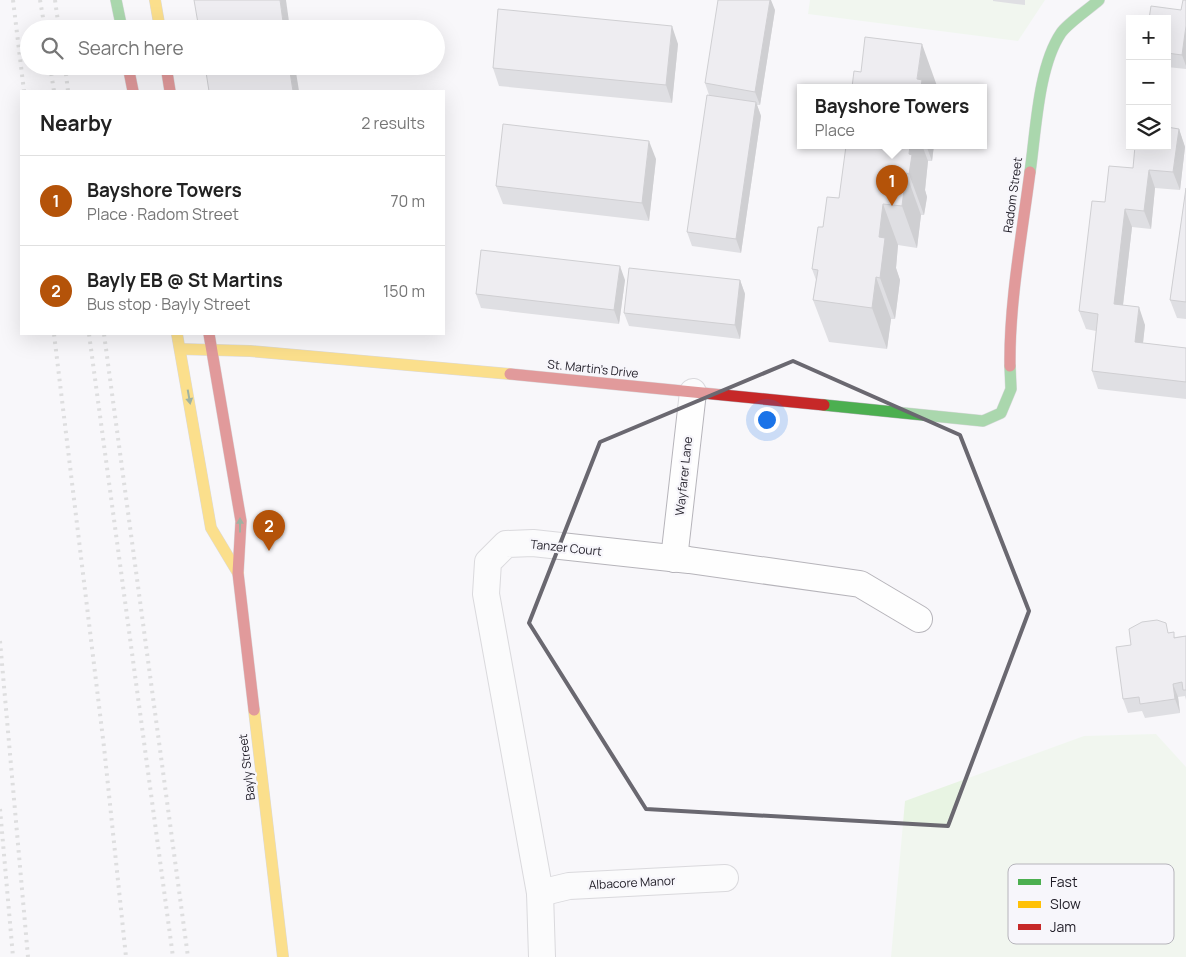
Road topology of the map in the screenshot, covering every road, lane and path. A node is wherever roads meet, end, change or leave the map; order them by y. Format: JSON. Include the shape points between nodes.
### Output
{"nodes":[{"id":1,"x":116,"y":0,"type":"edge"},
{"id":2,"x":155,"y":0,"type":"edge"},
{"id":3,"x":1099,"y":0,"type":"edge"},
{"id":4,"x":120,"y":20,"type":"edge"},
{"id":5,"x":158,"y":20,"type":"edge"},
{"id":6,"x":130,"y":75,"type":"edge"},
{"id":7,"x":167,"y":75,"type":"edge"},
{"id":8,"x":133,"y":90,"type":"edge"},
{"id":9,"x":170,"y":90,"type":"edge"},
{"id":10,"x":177,"y":335,"type":"edge"},
{"id":11,"x":209,"y":335,"type":"edge"},
{"id":12,"x":180,"y":349,"type":"junction"},
{"id":13,"x":212,"y":350,"type":"junction"},
{"id":14,"x":693,"y":392,"type":"junction"},
{"id":15,"x":1002,"y":413,"type":"joint"},
{"id":16,"x":674,"y":559,"type":"junction"},
{"id":17,"x":238,"y":573,"type":"junction"},
{"id":18,"x":919,"y":619,"type":"dead end"},
{"id":19,"x":725,"y":878,"type":"dead end"},
{"id":20,"x":540,"y":893,"type":"junction"},
{"id":21,"x":283,"y":957,"type":"edge"},
{"id":22,"x":542,"y":957,"type":"edge"}],
"edges":[{"from":1,"to":4,"type":"street"},
{"from":2,"to":5,"type":"street"},
{"from":3,"to":15,"type":"street","name":"Radom Street","via":[[1062,32],[1045,72],[1016,279],[1010,352],[1011,389]]},
{"from":6,"to":8,"type":"street"},
{"from":7,"to":9,"type":"street"},
{"from":10,"to":12,"type":"street","name":"Bayly Street"},
{"from":11,"to":13,"type":"street","name":"Bayly Street"},
{"from":12,"to":13,"type":"street","name":"St. Martin's Drive"},
{"from":12,"to":17,"type":"street","name":"Bayly Street","one_way":true,"via":[[211,528]]},
{"from":13,"to":14,"type":"street","name":"St. Martin's Drive","via":[[447,368]]},
{"from":17,"to":13,"type":"street","name":"Bayly Street","one_way":true,"via":[[241,521]]},
{"from":14,"to":15,"type":"street","name":"St. Martin's Drive","via":[[983,421]]},
{"from":14,"to":16,"type":"street","name":"Wayfarer Lane"},
{"from":16,"to":18,"type":"street","name":"Tanzer Court","via":[[860,584]]},
{"from":16,"to":20,"type":"street","name":"Tanzer Court","via":[[533,543],[506,544],[488,562],[486,594]]},
{"from":17,"to":21,"type":"street","name":"Bayly Street"},
{"from":19,"to":20,"type":"street","name":"Albacore Manor","via":[[569,886]]},
{"from":20,"to":22,"type":"street","name":"Tanzer Court"}]}
